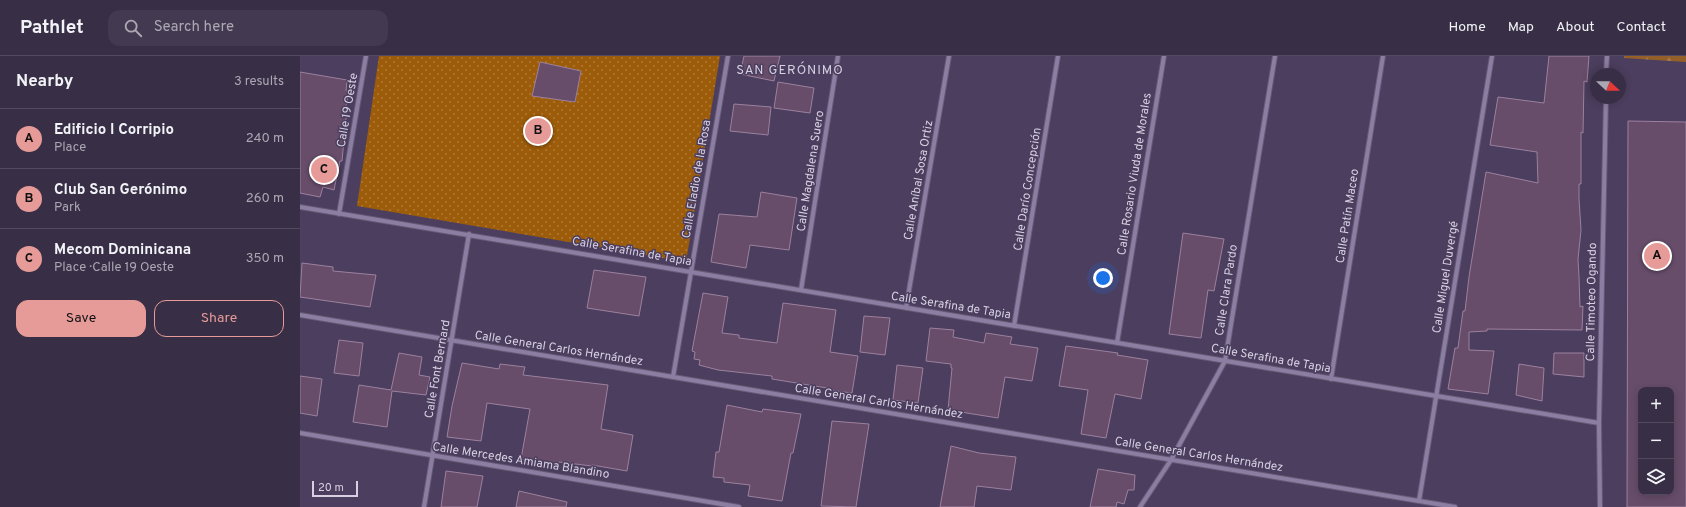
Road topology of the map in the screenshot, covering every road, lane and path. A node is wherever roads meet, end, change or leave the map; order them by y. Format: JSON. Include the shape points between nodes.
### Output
{"nodes":[{"id":1,"x":366,"y":56,"type":"edge"},
{"id":2,"x":728,"y":56,"type":"edge"},
{"id":3,"x":838,"y":56,"type":"edge"},
{"id":4,"x":949,"y":56,"type":"edge"},
{"id":5,"x":1058,"y":56,"type":"edge"},
{"id":6,"x":1164,"y":56,"type":"edge"},
{"id":7,"x":1275,"y":56,"type":"edge"},
{"id":8,"x":1383,"y":56,"type":"edge"},
{"id":9,"x":1492,"y":56,"type":"edge"},
{"id":10,"x":1607,"y":56,"type":"edge"},
{"id":11,"x":1606,"y":68,"type":"edge"},
{"id":12,"x":1606,"y":104,"type":"edge"},
{"id":13,"x":300,"y":207,"type":"edge"},
{"id":14,"x":339,"y":214,"type":"junction"},
{"id":15,"x":469,"y":234,"type":"junction"},
{"id":16,"x":691,"y":271,"type":"junction"},
{"id":17,"x":801,"y":290,"type":"junction"},
{"id":18,"x":906,"y":308,"type":"junction"},
{"id":19,"x":300,"y":315,"type":"edge"},
{"id":20,"x":1014,"y":326,"type":"junction"},
{"id":21,"x":452,"y":340,"type":"junction"},
{"id":22,"x":1116,"y":343,"type":"junction"},
{"id":23,"x":1225,"y":361,"type":"junction"},
{"id":24,"x":673,"y":377,"type":"junction"},
{"id":25,"x":1330,"y":378,"type":"junction"},
{"id":26,"x":1435,"y":396,"type":"junction"},
{"id":27,"x":1599,"y":424,"type":"junction"},
{"id":28,"x":300,"y":434,"type":"edge"},
{"id":29,"x":432,"y":456,"type":"junction"},
{"id":30,"x":1171,"y":460,"type":"junction"},
{"id":31,"x":1419,"y":501,"type":"junction"},
{"id":32,"x":424,"y":507,"type":"edge"},
{"id":33,"x":739,"y":507,"type":"edge"},
{"id":34,"x":1140,"y":507,"type":"edge"},
{"id":35,"x":1455,"y":507,"type":"edge"},
{"id":36,"x":1600,"y":507,"type":"edge"}],
"edges":[{"from":1,"to":14,"type":"street","name":"Calle 19 Oeste"},
{"from":2,"to":16,"type":"street","name":"Calle Eladio de la Rosa"},
{"from":3,"to":17,"type":"street","name":"Calle Magdalena Suero"},
{"from":4,"to":18,"type":"street","name":"Calle Aníbal Sosa Ortiz"},
{"from":5,"to":20,"type":"street","name":"Calle Darío Concepción"},
{"from":6,"to":22,"type":"street","name":"Calle Rosario Viuda de Morales"},
{"from":7,"to":23,"type":"street","name":"Calle Clara Pardo"},
{"from":8,"to":25,"type":"street","name":"Calle Patín Maceo"},
{"from":9,"to":26,"type":"street","name":"Calle Miguel Duvergé"},
{"from":10,"to":11,"type":"street"},
{"from":12,"to":27,"type":"street","name":"Calle Timoteo Ogando"},
{"from":13,"to":14,"type":"street","name":"Calle Serafina de Tapia"},
{"from":14,"to":15,"type":"street","name":"Calle Serafina de Tapia"},
{"from":15,"to":16,"type":"street","name":"Calle Serafina de Tapia"},
{"from":15,"to":21,"type":"street","name":"Calle Font Bernard"},
{"from":16,"to":17,"type":"street","name":"Calle Serafina de Tapia"},
{"from":16,"to":24,"type":"street","name":"Calle Eladio de la Rosa"},
{"from":17,"to":18,"type":"street","name":"Calle Serafina de Tapia"},
{"from":18,"to":20,"type":"street","name":"Calle Serafina de Tapia"},
{"from":19,"to":21,"type":"street","name":"Calle General Carlos Hernández"},
{"from":20,"to":22,"type":"street","name":"Calle Serafina de Tapia"},
{"from":21,"to":24,"type":"street","name":"Calle General Carlos Hernández"},
{"from":21,"to":29,"type":"street","name":"Calle Font Bernard"},
{"from":22,"to":23,"type":"street","name":"Calle Serafina de Tapia"},
{"from":23,"to":25,"type":"street","name":"Calle Serafina de Tapia"},
{"from":23,"to":30,"type":"street","name":"Calle Clara Pardo"},
{"from":24,"to":30,"type":"street","name":"Calle General Carlos Hernández"},
{"from":25,"to":26,"type":"street","name":"Calle Serafina de Tapia"},
{"from":26,"to":27,"type":"street","name":"Calle Serafina de Tapia"},
{"from":26,"to":31,"type":"street","name":"Calle Miguel Duvergé"},
{"from":27,"to":36,"type":"street","name":"Calle Timoteo Ogando"},
{"from":28,"to":29,"type":"street","name":"Calle Mercedes Amiama Blandino"},
{"from":29,"to":32,"type":"street","name":"Calle Font Bernard"},
{"from":29,"to":33,"type":"street","name":"Calle Mercedes Amiama Blandino"},
{"from":30,"to":31,"type":"street","name":"Calle General Carlos Hernández"},
{"from":30,"to":34,"type":"street","name":"Calle Clara Pardo"},
{"from":31,"to":35,"type":"street","name":"Calle General Carlos Hernández"}]}
